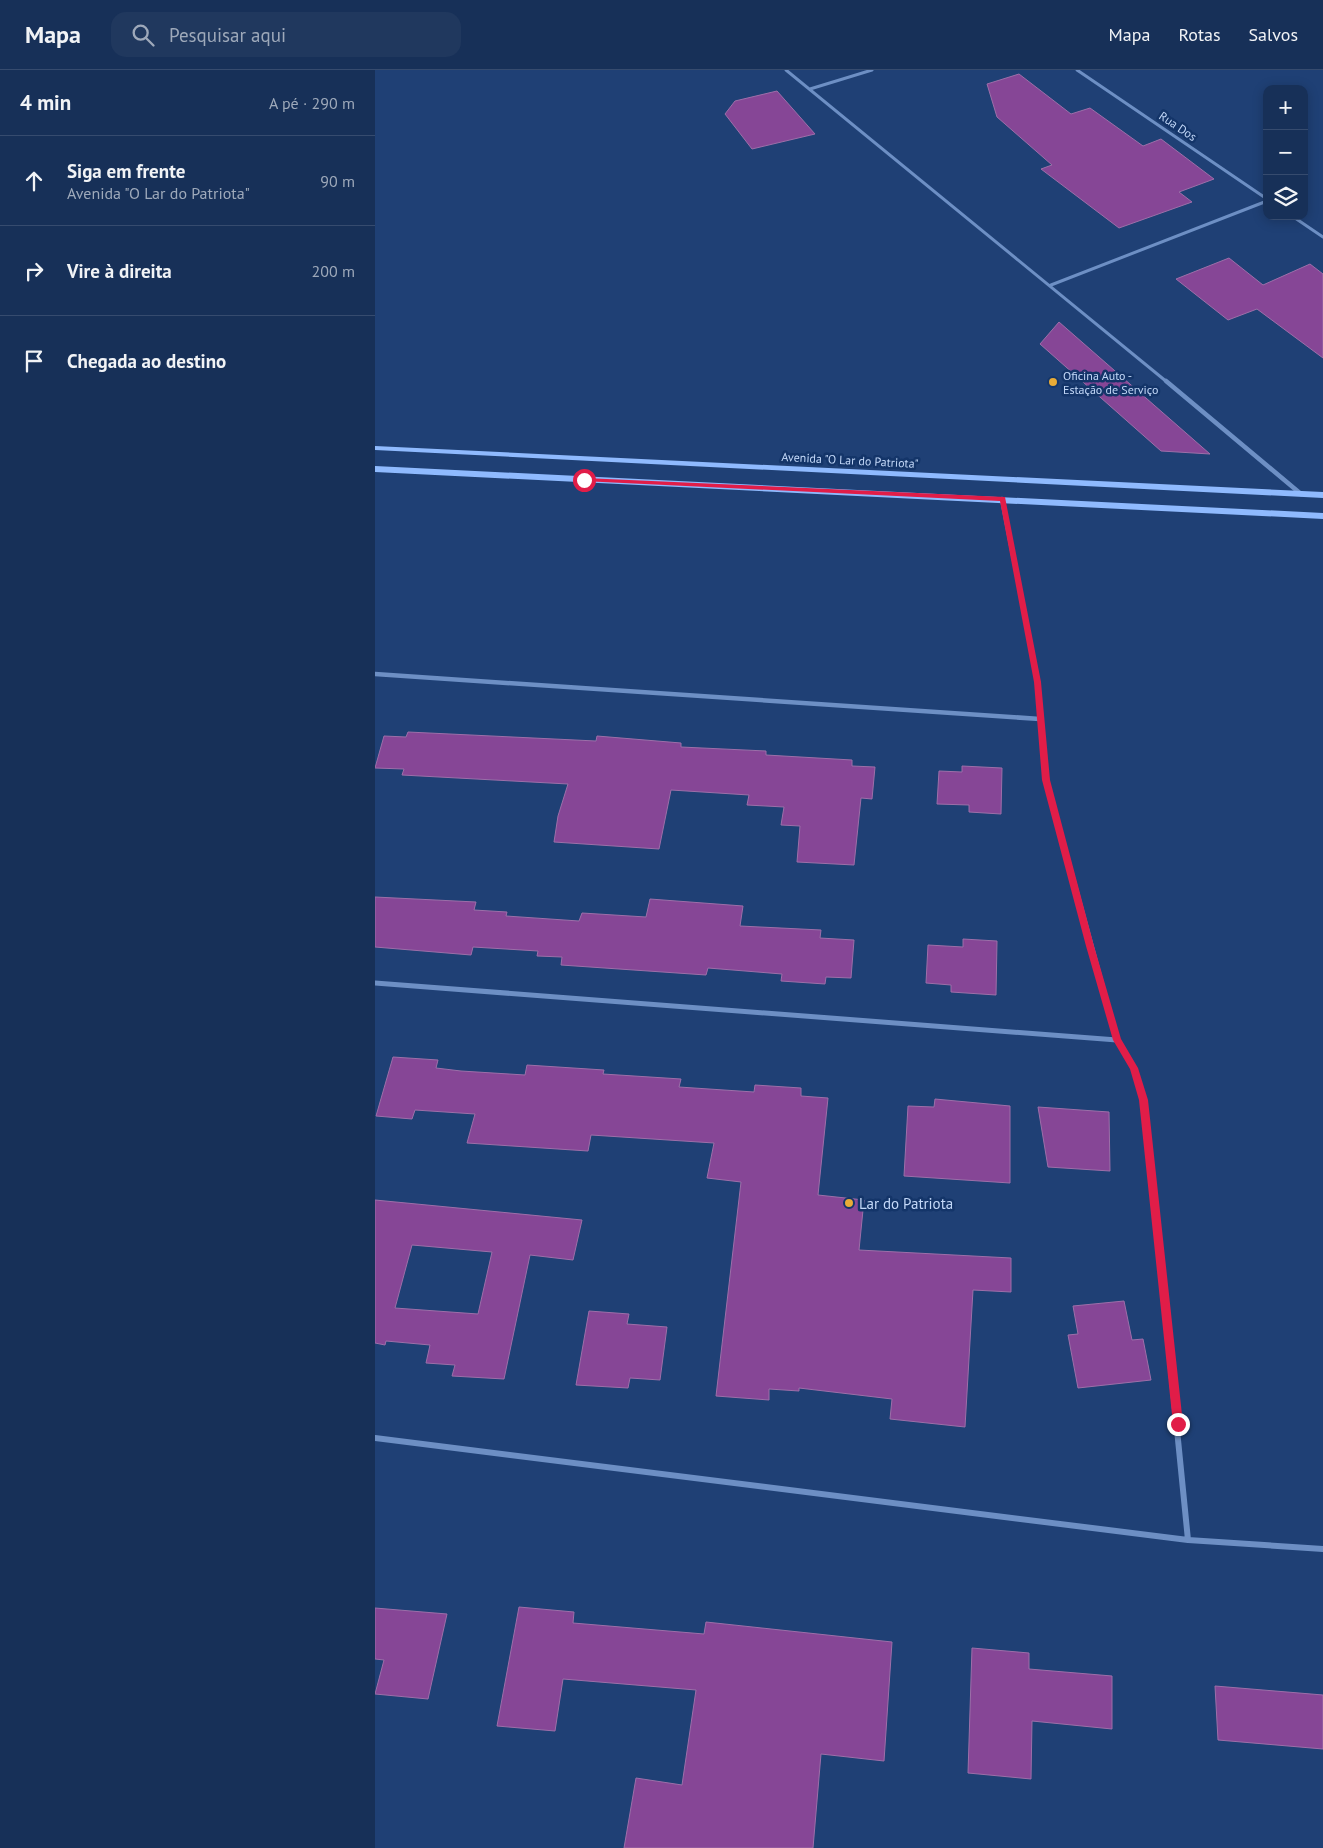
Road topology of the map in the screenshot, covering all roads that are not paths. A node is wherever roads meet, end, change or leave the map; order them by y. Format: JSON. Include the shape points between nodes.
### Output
{"nodes":[{"id":1,"x":785,"y":70,"type":"edge"},
{"id":2,"x":872,"y":70,"type":"edge"},
{"id":3,"x":1077,"y":70,"type":"edge"},
{"id":4,"x":810,"y":89,"type":"junction"},
{"id":5,"x":1263,"y":197,"type":"edge"},
{"id":6,"x":1263,"y":202,"type":"edge"},
{"id":7,"x":1299,"y":220,"type":"edge"},
{"id":8,"x":1323,"y":237,"type":"edge"},
{"id":9,"x":1051,"y":285,"type":"junction"},
{"id":10,"x":375,"y":448,"type":"edge"},
{"id":11,"x":375,"y":469,"type":"edge"},
{"id":12,"x":1301,"y":494,"type":"junction"},
{"id":13,"x":1323,"y":495,"type":"edge"},
{"id":14,"x":1002,"y":499,"type":"junction"},
{"id":15,"x":1323,"y":516,"type":"edge"},
{"id":16,"x":375,"y":674,"type":"edge"},
{"id":17,"x":1040,"y":719,"type":"junction"},
{"id":18,"x":375,"y":983,"type":"edge"},
{"id":19,"x":1117,"y":1040,"type":"junction"},
{"id":20,"x":375,"y":1438,"type":"edge"},
{"id":21,"x":1188,"y":1540,"type":"junction"},
{"id":22,"x":1323,"y":1549,"type":"edge"}],
"edges":[{"from":1,"to":4,"type":"street"},
{"from":2,"to":4,"type":"street"},
{"from":3,"to":5,"type":"street","name":"Rua Dos"},
{"from":4,"to":9,"type":"street"},
{"from":6,"to":9,"type":"street"},
{"from":7,"to":8,"type":"street"},
{"from":9,"to":12,"type":"street"},
{"from":10,"to":12,"type":"main road","name":"Avenida \"O Lar do Patriota\""},
{"from":11,"to":14,"type":"main road"},
{"from":12,"to":13,"type":"main road","name":"Avenida \"O Lar do Patriota\""},
{"from":14,"to":15,"type":"main road"},
{"from":14,"to":17,"type":"street","via":[[1037,682]]},
{"from":16,"to":17,"type":"street"},
{"from":17,"to":19,"type":"street","via":[[1046,780]]},
{"from":18,"to":19,"type":"street"},
{"from":19,"to":21,"type":"street","via":[[1133,1068],[1143,1100]]},
{"from":20,"to":21,"type":"street"},
{"from":21,"to":22,"type":"street"}]}
